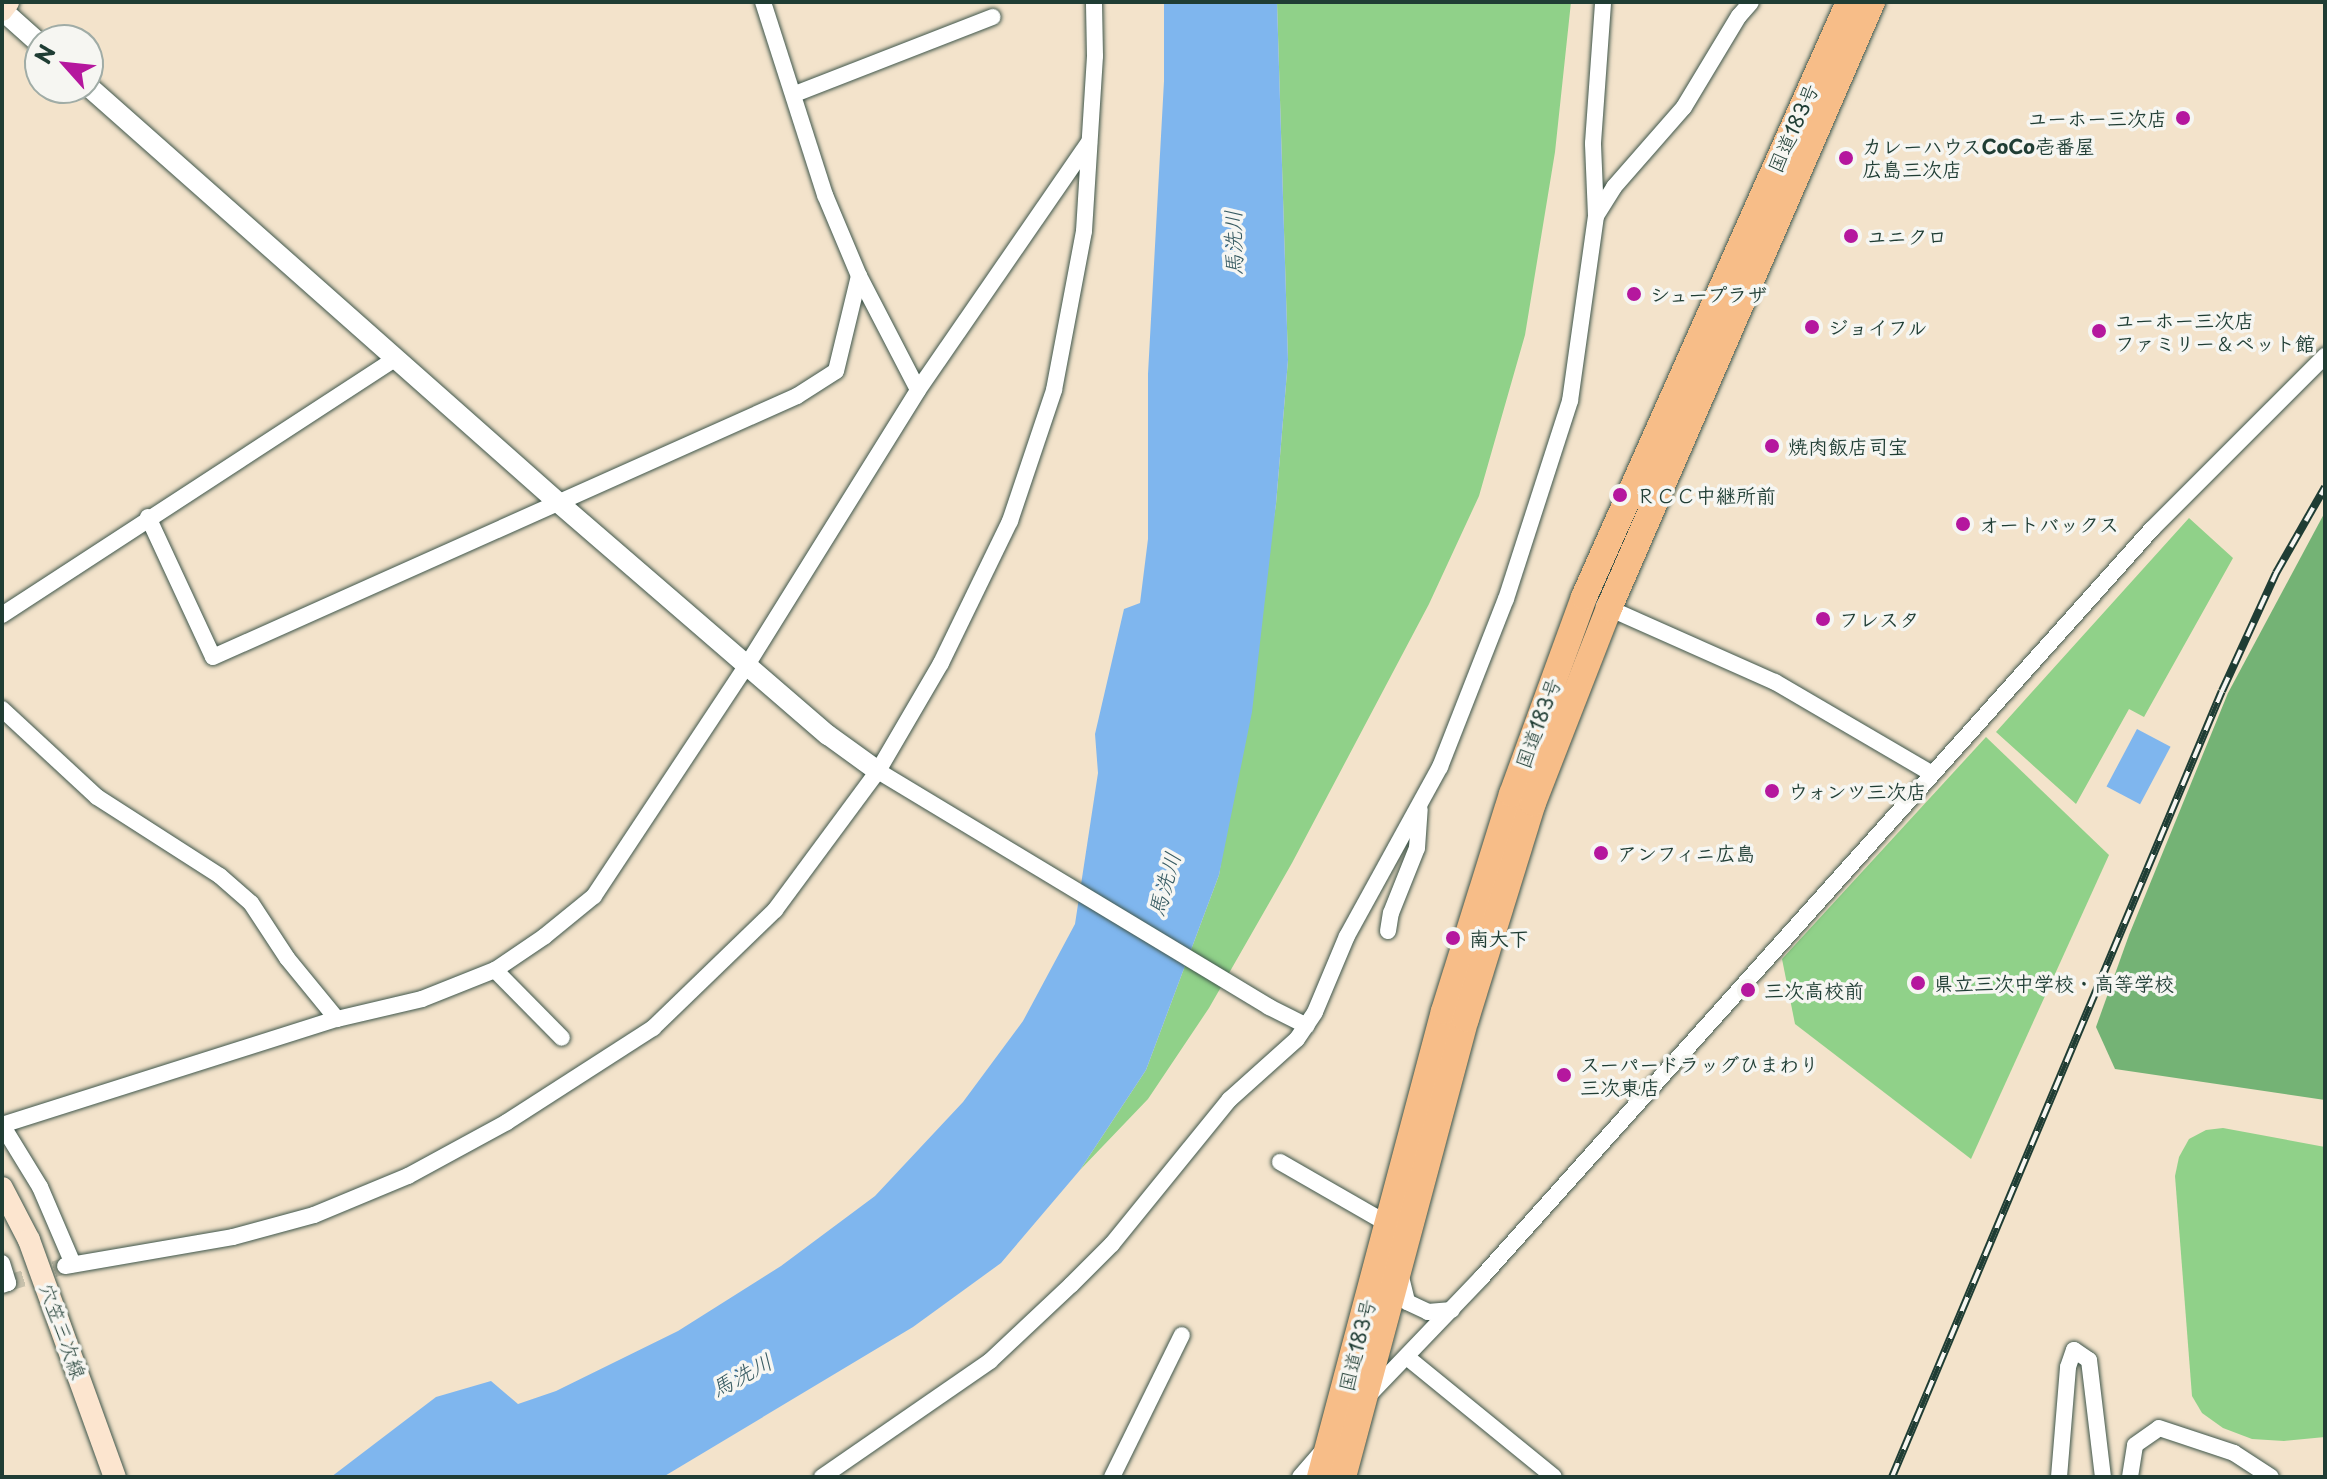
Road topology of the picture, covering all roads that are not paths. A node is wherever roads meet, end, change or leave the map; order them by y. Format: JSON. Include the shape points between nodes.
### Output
{"nodes":[{"id":1,"x":8,"y":2,"type":"edge"},
{"id":2,"x":763,"y":2,"type":"edge"},
{"id":3,"x":1094,"y":2,"type":"edge"},
{"id":4,"x":1603,"y":2,"type":"edge"},
{"id":5,"x":1751,"y":2,"type":"edge"},
{"id":6,"x":1849,"y":2,"type":"edge"},
{"id":7,"x":1872,"y":2,"type":"edge"},
{"id":8,"x":2,"y":10,"type":"edge"},
{"id":9,"x":993,"y":17,"type":"dead end"},
{"id":10,"x":24,"y":30,"type":"edge"},
{"id":11,"x":795,"y":94,"type":"junction"},
{"id":12,"x":104,"y":100,"type":"edge"},
{"id":13,"x":1091,"y":139,"type":"junction"},
{"id":14,"x":1596,"y":216,"type":"junction"},
{"id":15,"x":859,"y":276,"type":"junction"},
{"id":16,"x":2325,"y":356,"type":"edge"},
{"id":17,"x":396,"y":358,"type":"junction"},
{"id":18,"x":918,"y":390,"type":"junction"},
{"id":19,"x":560,"y":504,"type":"junction"},
{"id":20,"x":148,"y":517,"type":"junction"},
{"id":21,"x":1584,"y":597,"type":"junction"},
{"id":22,"x":1609,"y":608,"type":"junction"},
{"id":23,"x":2,"y":615,"type":"edge"},
{"id":24,"x":747,"y":665,"type":"junction"},
{"id":25,"x":2,"y":709,"type":"edge"},
{"id":26,"x":878,"y":771,"type":"junction"},
{"id":27,"x":1931,"y":773,"type":"junction"},
{"id":28,"x":1420,"y":803,"type":"junction"},
{"id":29,"x":1388,"y":931,"type":"dead end"},
{"id":30,"x":495,"y":970,"type":"junction"},
{"id":31,"x":337,"y":1019,"type":"junction"},
{"id":32,"x":1307,"y":1026,"type":"junction"},
{"id":33,"x":562,"y":1038,"type":"dead end"},
{"id":34,"x":2,"y":1125,"type":"edge"},
{"id":35,"x":1280,"y":1162,"type":"dead end"},
{"id":36,"x":2,"y":1188,"type":"edge"},
{"id":37,"x":1388,"y":1224,"type":"junction"},
{"id":38,"x":2,"y":1263,"type":"edge"},
{"id":39,"x":1399,"y":1268,"type":"junction"},
{"id":40,"x":2,"y":1285,"type":"edge"},
{"id":41,"x":1452,"y":1310,"type":"junction"},
{"id":42,"x":1182,"y":1335,"type":"dead end"},
{"id":43,"x":1408,"y":1358,"type":"junction"},
{"id":44,"x":1362,"y":1401,"type":"junction"},
{"id":45,"x":1333,"y":1439,"type":"junction"},
{"id":46,"x":115,"y":1477,"type":"edge"},
{"id":47,"x":822,"y":1477,"type":"edge"},
{"id":48,"x":1112,"y":1477,"type":"edge"},
{"id":49,"x":1300,"y":1477,"type":"edge"},
{"id":50,"x":1320,"y":1477,"type":"edge"},
{"id":51,"x":1343,"y":1477,"type":"edge"},
{"id":52,"x":1554,"y":1477,"type":"edge"},
{"id":53,"x":2059,"y":1477,"type":"edge"},
{"id":54,"x":2103,"y":1477,"type":"edge"},
{"id":55,"x":2130,"y":1477,"type":"edge"},
{"id":56,"x":2271,"y":1477,"type":"edge"}],
"edges":[{"from":1,"to":8,"type":"main road"},
{"from":2,"to":11,"type":"street"},
{"from":3,"to":13,"type":"street"},
{"from":4,"to":14,"type":"street","via":[[1593,143]]},
{"from":5,"to":14,"type":"street","via":[[1684,107],[1614,187]]},
{"from":6,"to":21,"type":"highway","name":"国道183号"},
{"from":7,"to":22,"type":"highway","name":"国道183号"},
{"from":8,"to":10,"type":"street"},
{"from":9,"to":11,"type":"street"},
{"from":11,"to":15,"type":"street","via":[[825,195]]},
{"from":12,"to":17,"type":"street"},
{"from":13,"to":18,"type":"street"},
{"from":13,"to":26,"type":"street","via":[[1084,231],[1054,390],[1010,521],[941,663]]},
{"from":14,"to":28,"type":"street","via":[[1570,401],[1506,599],[1440,767]]},
{"from":15,"to":18,"type":"street"},
{"from":15,"to":19,"type":"street","via":[[836,371],[797,396]]},
{"from":16,"to":27,"type":"street","via":[[2152,529]]},
{"from":17,"to":19,"type":"street"},
{"from":17,"to":20,"type":"street"},
{"from":18,"to":24,"type":"street"},
{"from":19,"to":20,"type":"street","via":[[213,657]]},
{"from":19,"to":24,"type":"street"},
{"from":20,"to":23,"type":"street"},
{"from":21,"to":22,"type":"street"},
{"from":21,"to":37,"type":"highway","name":"国道183号","via":[[1512,794],[1444,1011]]},
{"from":22,"to":27,"type":"street","via":[[1775,682]]},
{"from":22,"to":39,"type":"highway","name":"国道183号","via":[[1533,803],[1466,1019]]},
{"from":24,"to":26,"type":"street"},
{"from":24,"to":30,"type":"street","via":[[594,896]]},
{"from":25,"to":31,"type":"street","via":[[97,797],[220,876],[251,903]]},
{"from":26,"to":32,"type":"street"},
{"from":26,"to":34,"type":"street","via":[[775,910],[653,1028],[507,1122],[408,1176],[314,1215],[233,1237],[69,1265],[40,1187]]},
{"from":27,"to":41,"type":"street"},
{"from":28,"to":29,"type":"street","via":[[1417,848]]},
{"from":28,"to":32,"type":"street","via":[[1347,936]]},
{"from":30,"to":31,"type":"street","via":[[422,999]]},
{"from":30,"to":33,"type":"street"},
{"from":31,"to":34,"type":"street"},
{"from":32,"to":47,"type":"street","via":[[1229,1100],[1112,1244],[990,1361]]},
{"from":35,"to":37,"type":"street"},
{"from":36,"to":46,"type":"main road","name":"穴笠三次線","via":[[29,1240]]},
{"from":37,"to":45,"type":"highway","name":"国道183号"},
{"from":38,"to":40,"type":"street","via":[[8,1283]]},
{"from":39,"to":41,"type":"street","via":[[1407,1302],[1428,1312]]},
{"from":39,"to":44,"type":"highway","name":"国道183号"},
{"from":41,"to":43,"type":"street"},
{"from":42,"to":48,"type":"street"},
{"from":43,"to":44,"type":"street"},
{"from":43,"to":52,"type":"street"},
{"from":44,"to":45,"type":"street"},
{"from":44,"to":51,"type":"highway","name":"国道183号"},
{"from":45,"to":49,"type":"street"},
{"from":45,"to":50,"type":"highway","name":"国道183号"},
{"from":53,"to":54,"type":"street","via":[[2074,1350],[2089,1360]]},
{"from":55,"to":56,"type":"street","via":[[2135,1445],[2159,1428],[2234,1453]]}]}
